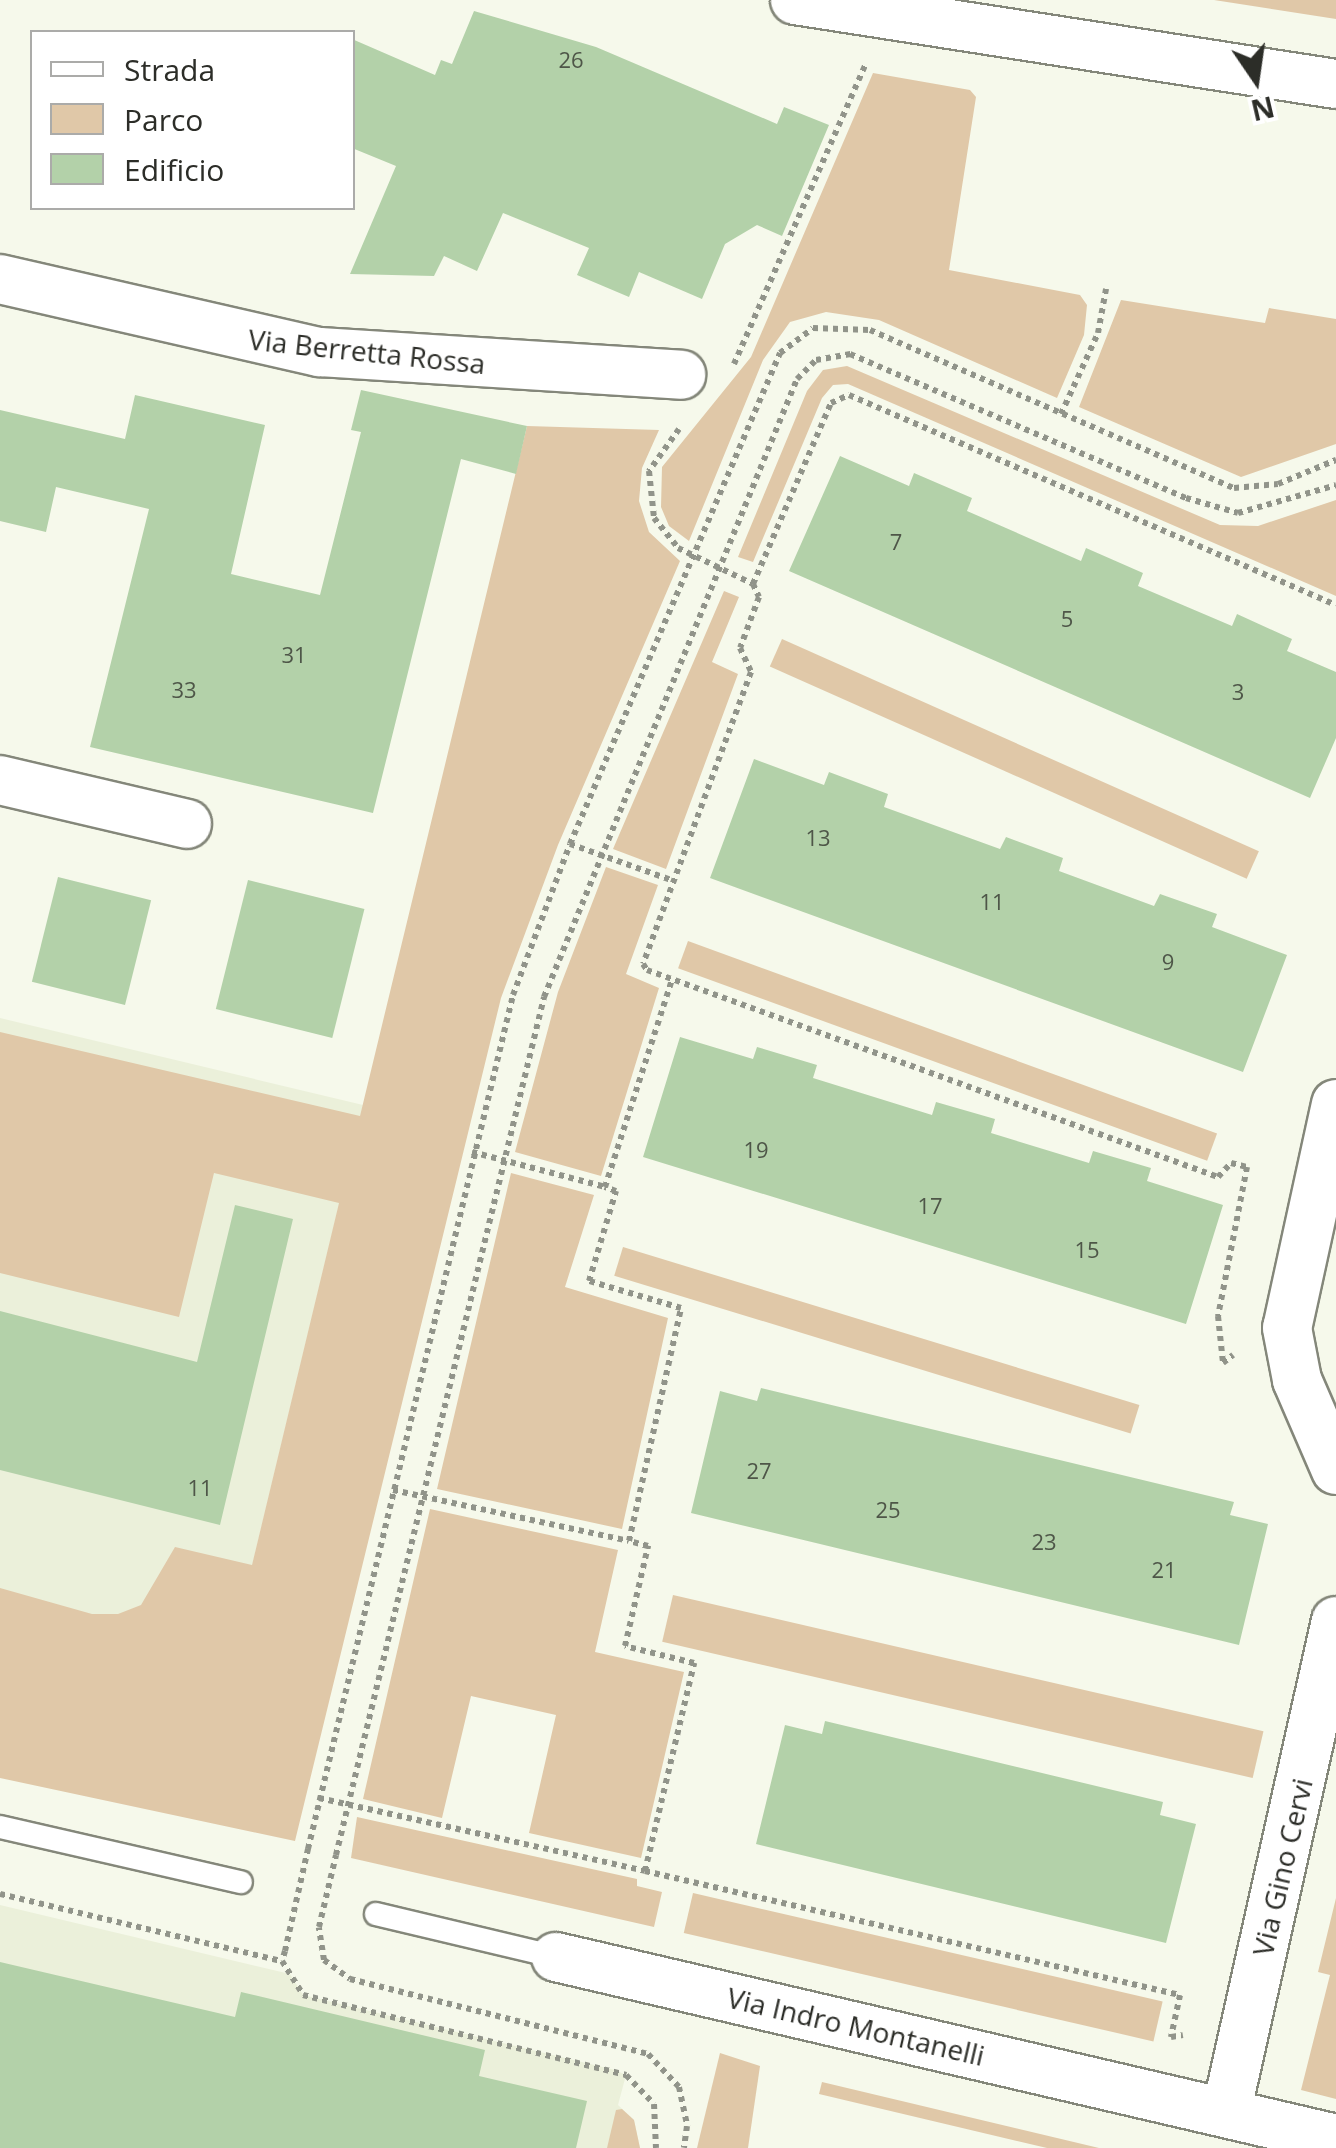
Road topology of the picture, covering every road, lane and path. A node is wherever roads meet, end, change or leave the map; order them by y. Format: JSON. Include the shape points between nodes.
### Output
{"nodes":[{"id":1,"x":813,"y":1,"type":"edge"},
{"id":2,"x":867,"y":63,"type":"dead end"},
{"id":3,"x":1336,"y":84,"type":"edge"},
{"id":4,"x":0,"y":279,"type":"edge"},
{"id":5,"x":1106,"y":289,"type":"dead end"},
{"id":6,"x":700,"y":382,"type":"junction"},
{"id":7,"x":1061,"y":414,"type":"junction"},
{"id":8,"x":1336,"y":460,"type":"edge"},
{"id":9,"x":1336,"y":485,"type":"edge"},
{"id":10,"x":692,"y":557,"type":"junction"},
{"id":11,"x":718,"y":569,"type":"junction"},
{"id":12,"x":753,"y":584,"type":"junction"},
{"id":13,"x":1336,"y":605,"type":"edge"},
{"id":14,"x":0,"y":780,"type":"edge"},
{"id":15,"x":187,"y":824,"type":"dead end"},
{"id":16,"x":570,"y":844,"type":"junction"},
{"id":17,"x":598,"y":854,"type":"junction"},
{"id":18,"x":674,"y":881,"type":"junction"},
{"id":19,"x":672,"y":979,"type":"junction"},
{"id":20,"x":1336,"y":1104,"type":"edge"},
{"id":21,"x":472,"y":1152,"type":"junction"},
{"id":22,"x":502,"y":1159,"type":"junction"},
{"id":23,"x":606,"y":1187,"type":"junction"},
{"id":24,"x":1239,"y":1274,"type":"dead end"},
{"id":25,"x":1336,"y":1470,"type":"edge"},
{"id":26,"x":393,"y":1490,"type":"junction"},
{"id":27,"x":421,"y":1496,"type":"junction"},
{"id":28,"x":629,"y":1541,"type":"junction"},
{"id":29,"x":1336,"y":1621,"type":"edge"},
{"id":30,"x":319,"y":1798,"type":"junction"},
{"id":31,"x":348,"y":1804,"type":"junction"},
{"id":32,"x":0,"y":1827,"type":"edge"},
{"id":33,"x":645,"y":1871,"type":"junction"},
{"id":34,"x":241,"y":1882,"type":"dead end"},
{"id":35,"x":0,"y":1894,"type":"edge"},
{"id":36,"x":376,"y":1914,"type":"dead end"},
{"id":37,"x":556,"y":1957,"type":"joint"},
{"id":38,"x":282,"y":1961,"type":"junction"},
{"id":39,"x":1186,"y":2023,"type":"dead end"},
{"id":40,"x":1226,"y":2113,"type":"junction"},
{"id":41,"x":1336,"y":2138,"type":"edge"},
{"id":42,"x":656,"y":2148,"type":"edge"},
{"id":43,"x":684,"y":2148,"type":"edge"}],
"edges":[{"from":1,"to":3,"type":"street"},
{"from":2,"to":6,"type":"path","via":[[750,332]]},
{"from":4,"to":6,"type":"street","name":"Via Berretta Rossa","via":[[320,352]]},
{"from":5,"to":7,"type":"path","via":[[1098,334]]},
{"from":6,"to":10,"type":"path","via":[[650,472],[654,518],[662,534]]},
{"from":7,"to":8,"type":"path","via":[[1234,488],[1278,484]]},
{"from":7,"to":10,"type":"path","via":[[870,330],[812,328],[780,353]]},
{"from":9,"to":11,"type":"path","via":[[1256,511],[1207,506],[869,360],[827,355],[798,379]]},
{"from":10,"to":11,"type":"path"},
{"from":10,"to":16,"type":"path"},
{"from":11,"to":12,"type":"path"},
{"from":11,"to":17,"type":"path"},
{"from":12,"to":13,"type":"path","via":[[830,403],[849,395]]},
{"from":12,"to":18,"type":"path","via":[[759,597],[740,648],[751,672]]},
{"from":14,"to":15,"type":"street"},
{"from":16,"to":17,"type":"path"},
{"from":16,"to":21,"type":"path","via":[[513,995]]},
{"from":17,"to":18,"type":"path"},
{"from":17,"to":22,"type":"path","via":[[544,997]]},
{"from":18,"to":19,"type":"path","via":[[643,964]]},
{"from":19,"to":23,"type":"path"},
{"from":19,"to":24,"type":"path","via":[[1218,1177],[1231,1164],[1247,1167],[1218,1316],[1223,1363],[1233,1360],[1229,1336]]},
{"from":20,"to":25,"type":"street","via":[[1287,1328],[1296,1380]]},
{"from":21,"to":22,"type":"path"},
{"from":21,"to":26,"type":"path"},
{"from":22,"to":23,"type":"path"},
{"from":22,"to":27,"type":"path"},
{"from":23,"to":28,"type":"path","via":[[616,1191],[590,1281],[680,1308]]},
{"from":26,"to":27,"type":"path"},
{"from":26,"to":30,"type":"path"},
{"from":27,"to":28,"type":"path"},
{"from":27,"to":31,"type":"path"},
{"from":28,"to":33,"type":"path","via":[[648,1546],[625,1646],[694,1663]]},
{"from":29,"to":40,"type":"street","name":"Via Gino Cervi"},
{"from":30,"to":31,"type":"path"},
{"from":30,"to":38,"type":"path","bridge":true},
{"from":31,"to":33,"type":"path"},
{"from":31,"to":43,"type":"path","bridge":true,"via":[[319,1927],[324,1960],[350,1979],[648,2054],[679,2087]]},
{"from":32,"to":34,"type":"lane"},
{"from":33,"to":39,"type":"path","via":[[1180,1996],[1171,2037],[1182,2040]]},
{"from":35,"to":38,"type":"path"},
{"from":36,"to":37,"type":"lane","name":"Via Indro Montanelli"},
{"from":37,"to":40,"type":"street","name":"Via Indro Montanelli"},
{"from":38,"to":42,"type":"path","via":[[303,1995],[626,2075],[654,2104]]},
{"from":40,"to":41,"type":"street","name":"Via Indro Montanelli"}]}
